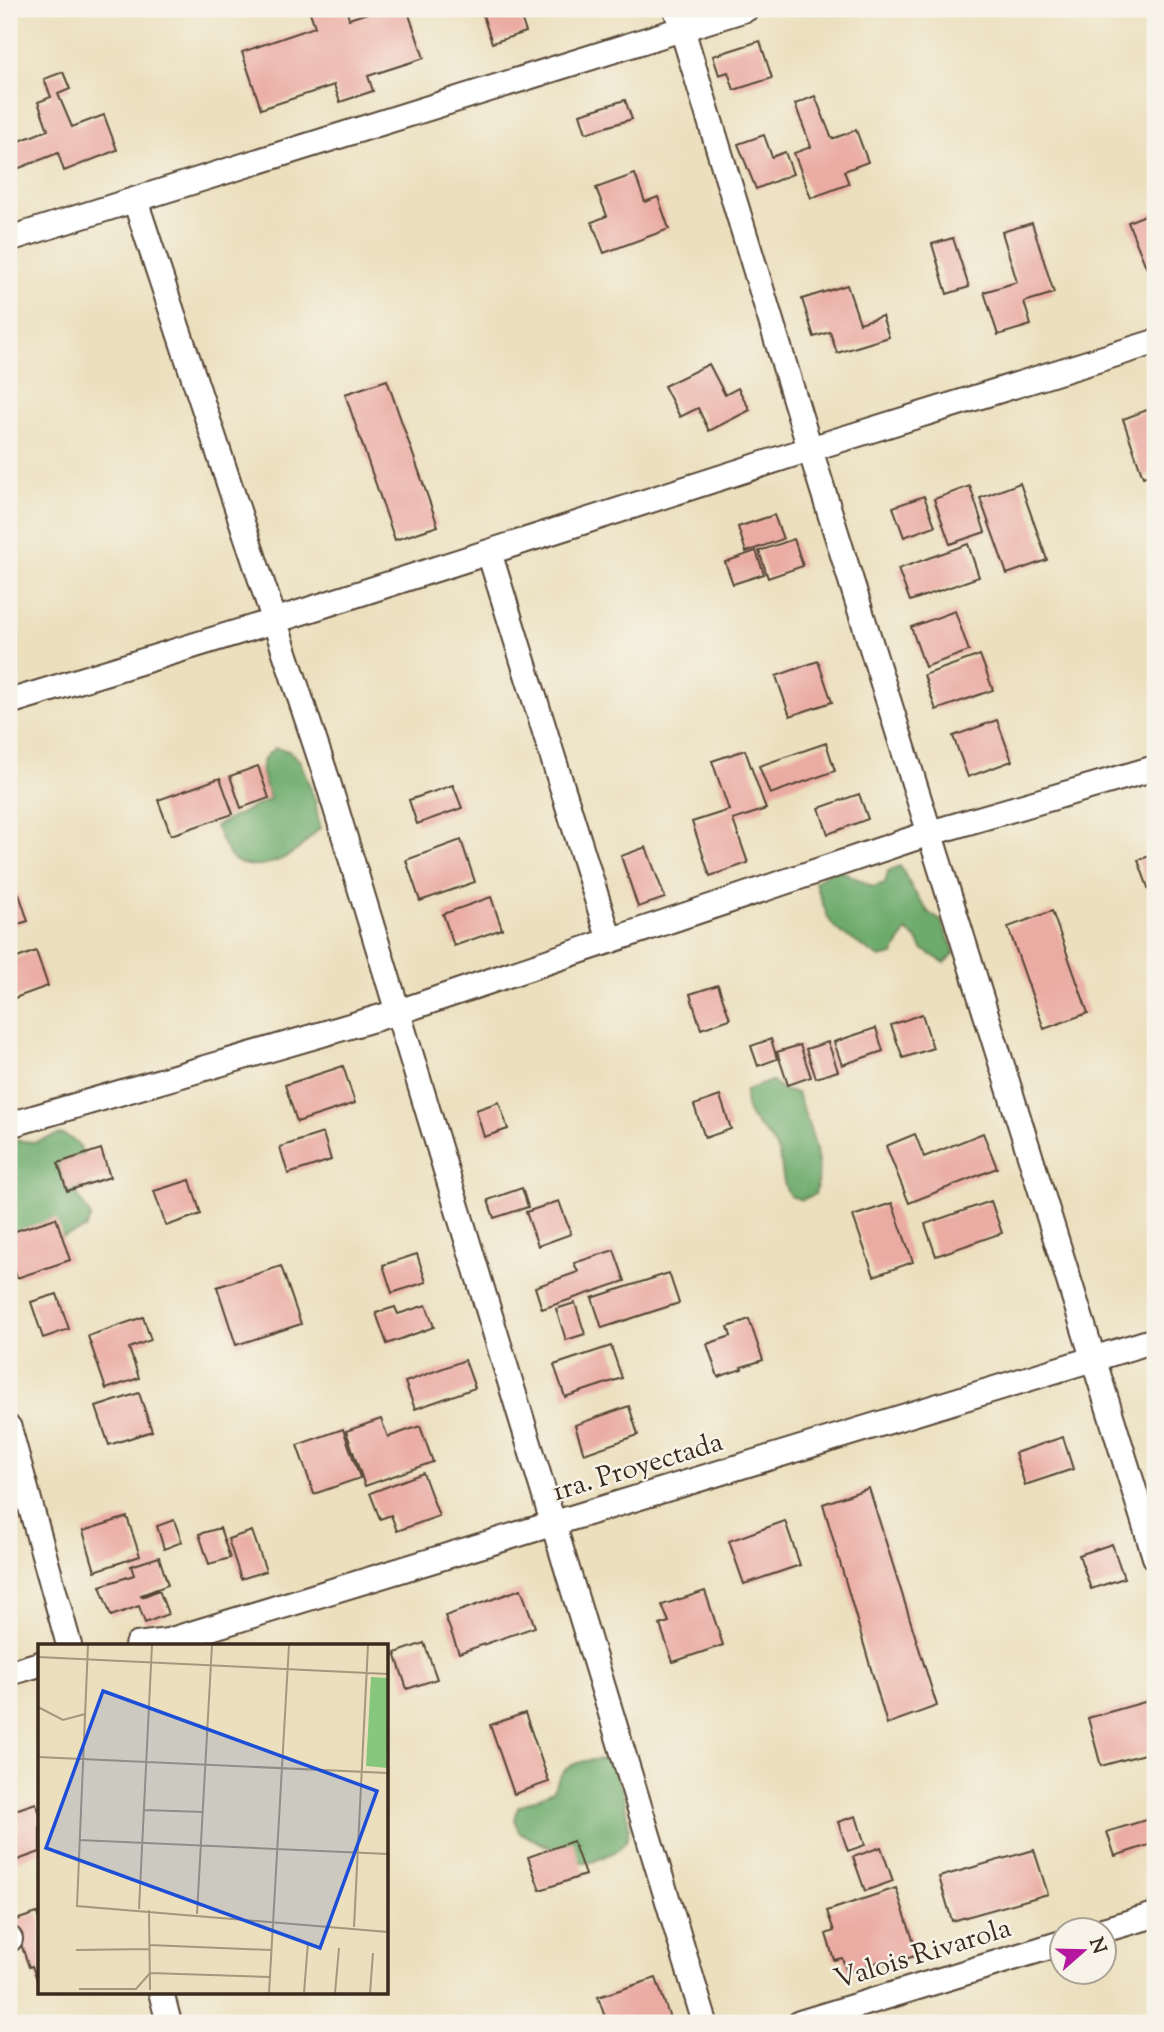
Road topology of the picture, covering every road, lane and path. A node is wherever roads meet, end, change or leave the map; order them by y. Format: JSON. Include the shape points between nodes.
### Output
{"nodes":[{"id":1,"x":746,"y":9,"type":"edge"},
{"id":2,"x":679,"y":19,"type":"edge"},
{"id":3,"x":135,"y":200,"type":"junction"},
{"id":4,"x":9,"y":239,"type":"edge"},
{"id":5,"x":1155,"y":342,"type":"edge"},
{"id":6,"x":810,"y":449,"type":"junction"},
{"id":7,"x":489,"y":552,"type":"junction"},
{"id":8,"x":274,"y":621,"type":"junction"},
{"id":9,"x":9,"y":702,"type":"edge"},
{"id":10,"x":1155,"y":768,"type":"edge"},
{"id":11,"x":930,"y":833,"type":"junction"},
{"id":12,"x":610,"y":941,"type":"junction"},
{"id":13,"x":398,"y":1013,"type":"junction"},
{"id":14,"x":9,"y":1125,"type":"edge"},
{"id":15,"x":1155,"y":1340,"type":"edge"},
{"id":16,"x":1094,"y":1359,"type":"junction"},
{"id":17,"x":9,"y":1428,"type":"edge"},
{"id":18,"x":554,"y":1525,"type":"junction"},
{"id":19,"x":1155,"y":1557,"type":"edge"},
{"id":20,"x":69,"y":1644,"type":"edge"},
{"id":21,"x":144,"y":1644,"type":"edge"},
{"id":22,"x":38,"y":1665,"type":"edge"},
{"id":23,"x":9,"y":1673,"type":"edge"},
{"id":24,"x":1155,"y":1914,"type":"edge"},
{"id":25,"x":1118,"y":1925,"type":"edge"},
{"id":26,"x":1048,"y":1947,"type":"edge"},
{"id":27,"x":162,"y":1994,"type":"edge"},
{"id":28,"x":169,"y":2023,"type":"edge"},
{"id":29,"x":705,"y":2023,"type":"edge"},
{"id":30,"x":800,"y":2023,"type":"edge"}],
"edges":[{"from":1,"to":2,"type":"street"},
{"from":2,"to":3,"type":"street"},
{"from":2,"to":6,"type":"street"},
{"from":3,"to":4,"type":"street"},
{"from":3,"to":8,"type":"street"},
{"from":5,"to":6,"type":"street"},
{"from":6,"to":7,"type":"street"},
{"from":6,"to":11,"type":"street"},
{"from":7,"to":8,"type":"street"},
{"from":7,"to":12,"type":"street"},
{"from":8,"to":9,"type":"street"},
{"from":8,"to":13,"type":"street"},
{"from":10,"to":11,"type":"street"},
{"from":11,"to":12,"type":"street"},
{"from":11,"to":16,"type":"street"},
{"from":12,"to":13,"type":"street"},
{"from":13,"to":14,"type":"street"},
{"from":13,"to":18,"type":"street"},
{"from":15,"to":16,"type":"street","name":"1ra. Proyectada"},
{"from":16,"to":18,"type":"street","name":"1ra. Proyectada"},
{"from":16,"to":19,"type":"street"},
{"from":17,"to":20,"type":"street"},
{"from":18,"to":21,"type":"street","name":"1ra. Proyectada"},
{"from":18,"to":29,"type":"street"},
{"from":22,"to":23,"type":"street"},
{"from":24,"to":25,"type":"street"},
{"from":26,"to":30,"type":"street","name":"Valois Rivarola"},
{"from":27,"to":28,"type":"street"}]}
